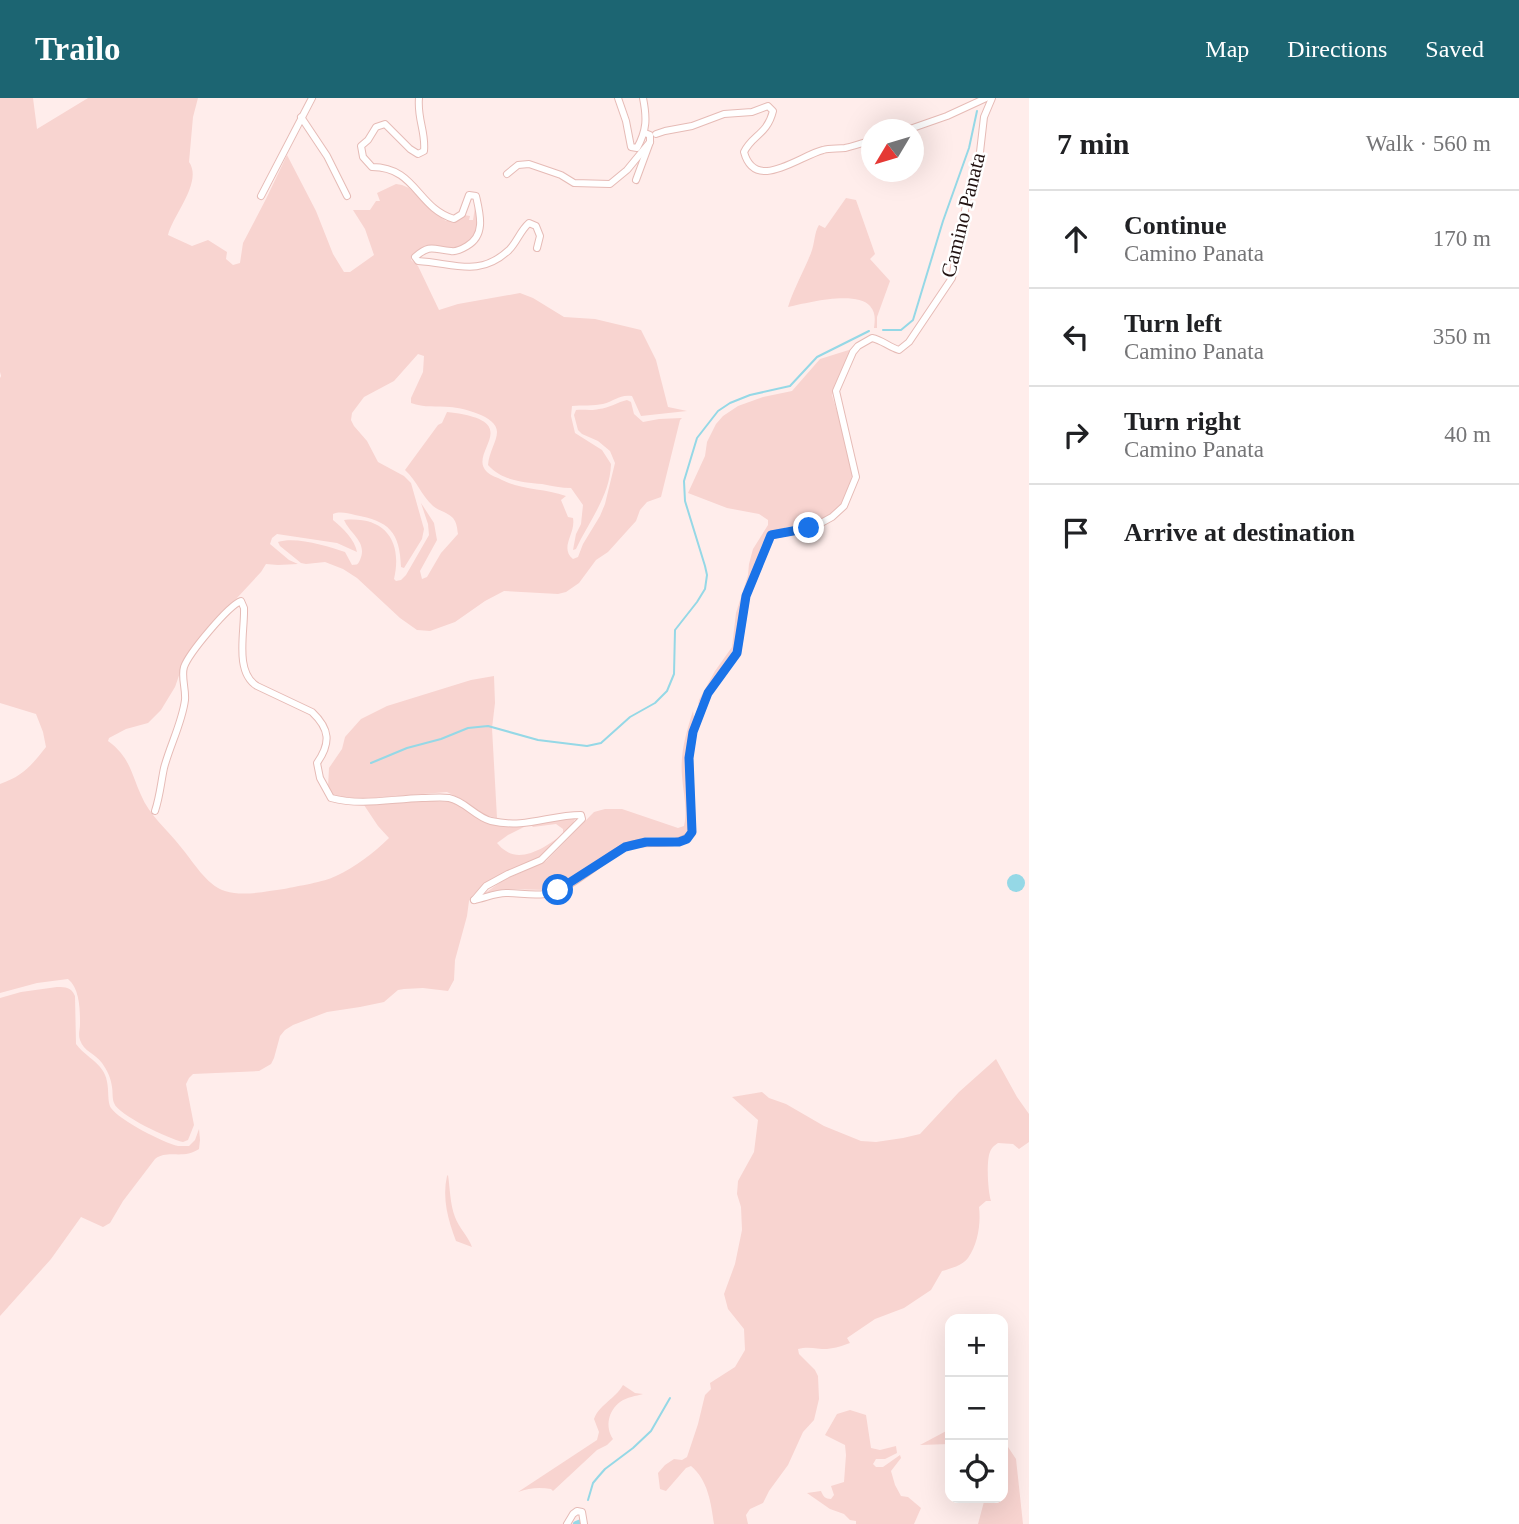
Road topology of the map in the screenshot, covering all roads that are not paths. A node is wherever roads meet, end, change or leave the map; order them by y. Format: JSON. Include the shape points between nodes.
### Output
{"nodes":[{"id":1,"x":312,"y":98,"type":"edge"},
{"id":2,"x":419,"y":98,"type":"edge"},
{"id":3,"x":618,"y":98,"type":"edge"},
{"id":4,"x":643,"y":98,"type":"edge"},
{"id":5,"x":986,"y":98,"type":"edge"},
{"id":6,"x":992,"y":98,"type":"edge"},
{"id":7,"x":301,"y":117,"type":"junction"},
{"id":8,"x":924,"y":124,"type":"edge"},
{"id":9,"x":645,"y":133,"type":"junction"},
{"id":10,"x":656,"y":134,"type":"dead end"},
{"id":11,"x":650,"y":142,"type":"junction"},
{"id":12,"x":861,"y":143,"type":"edge"},
{"id":13,"x":507,"y":174,"type":"dead end"},
{"id":14,"x":636,"y":180,"type":"dead end"},
{"id":15,"x":261,"y":196,"type":"dead end"},
{"id":16,"x":346,"y":196,"type":"dead end"},
{"id":17,"x":537,"y":248,"type":"dead end"},
{"id":18,"x":155,"y":811,"type":"dead end"},
{"id":19,"x":567,"y":1524,"type":"edge"},
{"id":20,"x":584,"y":1524,"type":"edge"}],
"edges":[{"from":1,"to":7,"type":"street"},
{"from":2,"to":17,"type":"street","via":[[424,150],[418,154],[386,124],[376,127],[361,146],[363,158],[372,167],[395,170],[443,216],[454,219],[462,214],[469,195],[476,196],[480,232],[470,245],[454,252],[434,247],[422,250],[415,257],[418,261],[483,266],[513,247],[529,223],[540,236]]},
{"from":3,"to":9,"type":"street","via":[[631,147],[636,148]]},
{"from":4,"to":9,"type":"street"},
{"from":5,"to":8,"type":"street"},
{"from":6,"to":18,"type":"street","name":"Camino Panata","via":[[984,117],[952,278],[899,350],[872,338],[858,346],[836,391],[856,477],[844,506],[812,528],[771,535],[746,596],[737,653],[708,693],[693,732],[689,758],[692,832],[687,839],[625,847],[545,894],[503,893],[474,900],[486,886],[541,860],[581,815],[508,824],[481,817],[448,798],[363,803],[331,798],[318,771],[327,741],[318,718],[250,682],[246,675],[241,601],[198,644],[185,664],[183,712]]},
{"from":7,"to":15,"type":"street"},
{"from":7,"to":16,"type":"street"},
{"from":9,"to":11,"type":"street"},
{"from":10,"to":12,"type":"street","via":[[768,106],[773,111],[764,131],[744,152],[747,162],[762,172],[823,150]]},
{"from":11,"to":13,"type":"street","via":[[610,184],[574,183],[528,164]]},
{"from":11,"to":14,"type":"street"},
{"from":19,"to":20,"type":"street","via":[[577,1511],[582,1512]]}]}
